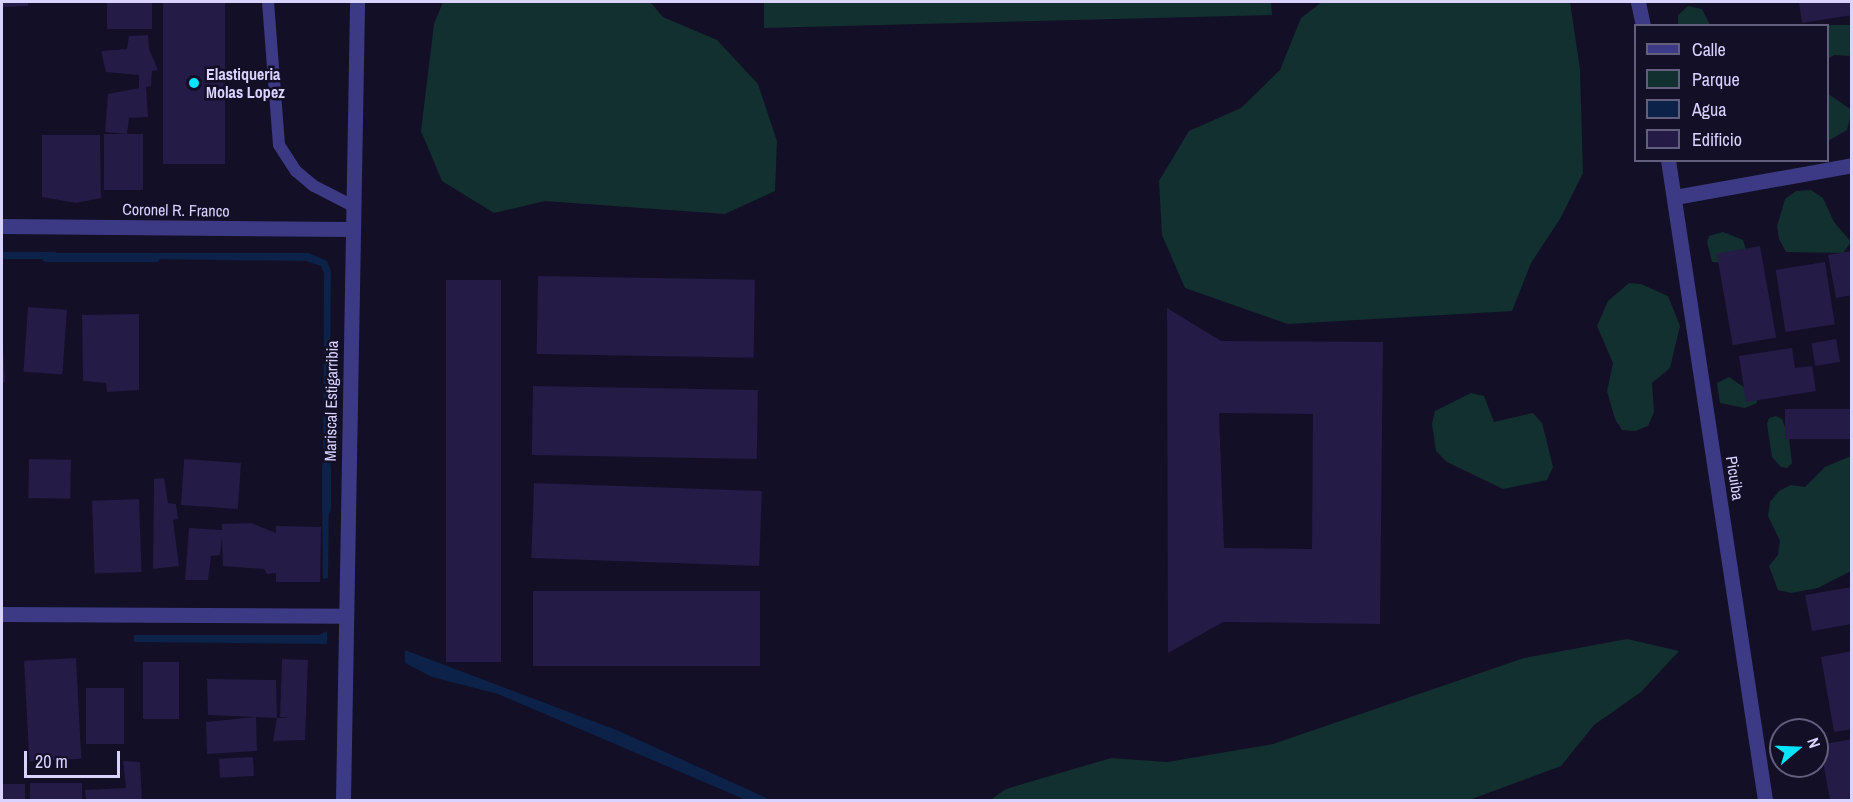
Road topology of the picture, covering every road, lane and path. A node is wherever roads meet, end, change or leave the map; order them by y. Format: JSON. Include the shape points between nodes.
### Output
{"nodes":[{"id":1,"x":268,"y":2,"type":"edge"},
{"id":2,"x":357,"y":2,"type":"edge"},
{"id":3,"x":1638,"y":2,"type":"edge"},
{"id":4,"x":1643,"y":24,"type":"edge"},
{"id":5,"x":1668,"y":162,"type":"edge"},
{"id":6,"x":1851,"y":165,"type":"edge"},
{"id":7,"x":1675,"y":197,"type":"junction"},
{"id":8,"x":351,"y":205,"type":"junction"},
{"id":9,"x":2,"y":226,"type":"edge"},
{"id":10,"x":351,"y":229,"type":"junction"},
{"id":11,"x":2,"y":614,"type":"edge"},
{"id":12,"x":346,"y":616,"type":"junction"},
{"id":13,"x":343,"y":801,"type":"edge"},
{"id":14,"x":1765,"y":801,"type":"edge"}],
"edges":[{"from":1,"to":8,"type":"lane","via":[[279,145],[296,171],[314,186]]},
{"from":2,"to":8,"type":"street","name":"Mariscal Estigarribia"},
{"from":3,"to":4,"type":"street"},
{"from":5,"to":7,"type":"street","name":"Picuiba"},
{"from":6,"to":7,"type":"street"},
{"from":7,"to":14,"type":"street","name":"Picuiba"},
{"from":8,"to":10,"type":"street","name":"Mariscal Estigarribia"},
{"from":9,"to":10,"type":"street","name":"Coronel R. Franco"},
{"from":10,"to":12,"type":"street","name":"Mariscal Estigarribia"},
{"from":11,"to":12,"type":"street"},
{"from":12,"to":13,"type":"street","name":"Mariscal Estigarribia"}]}
